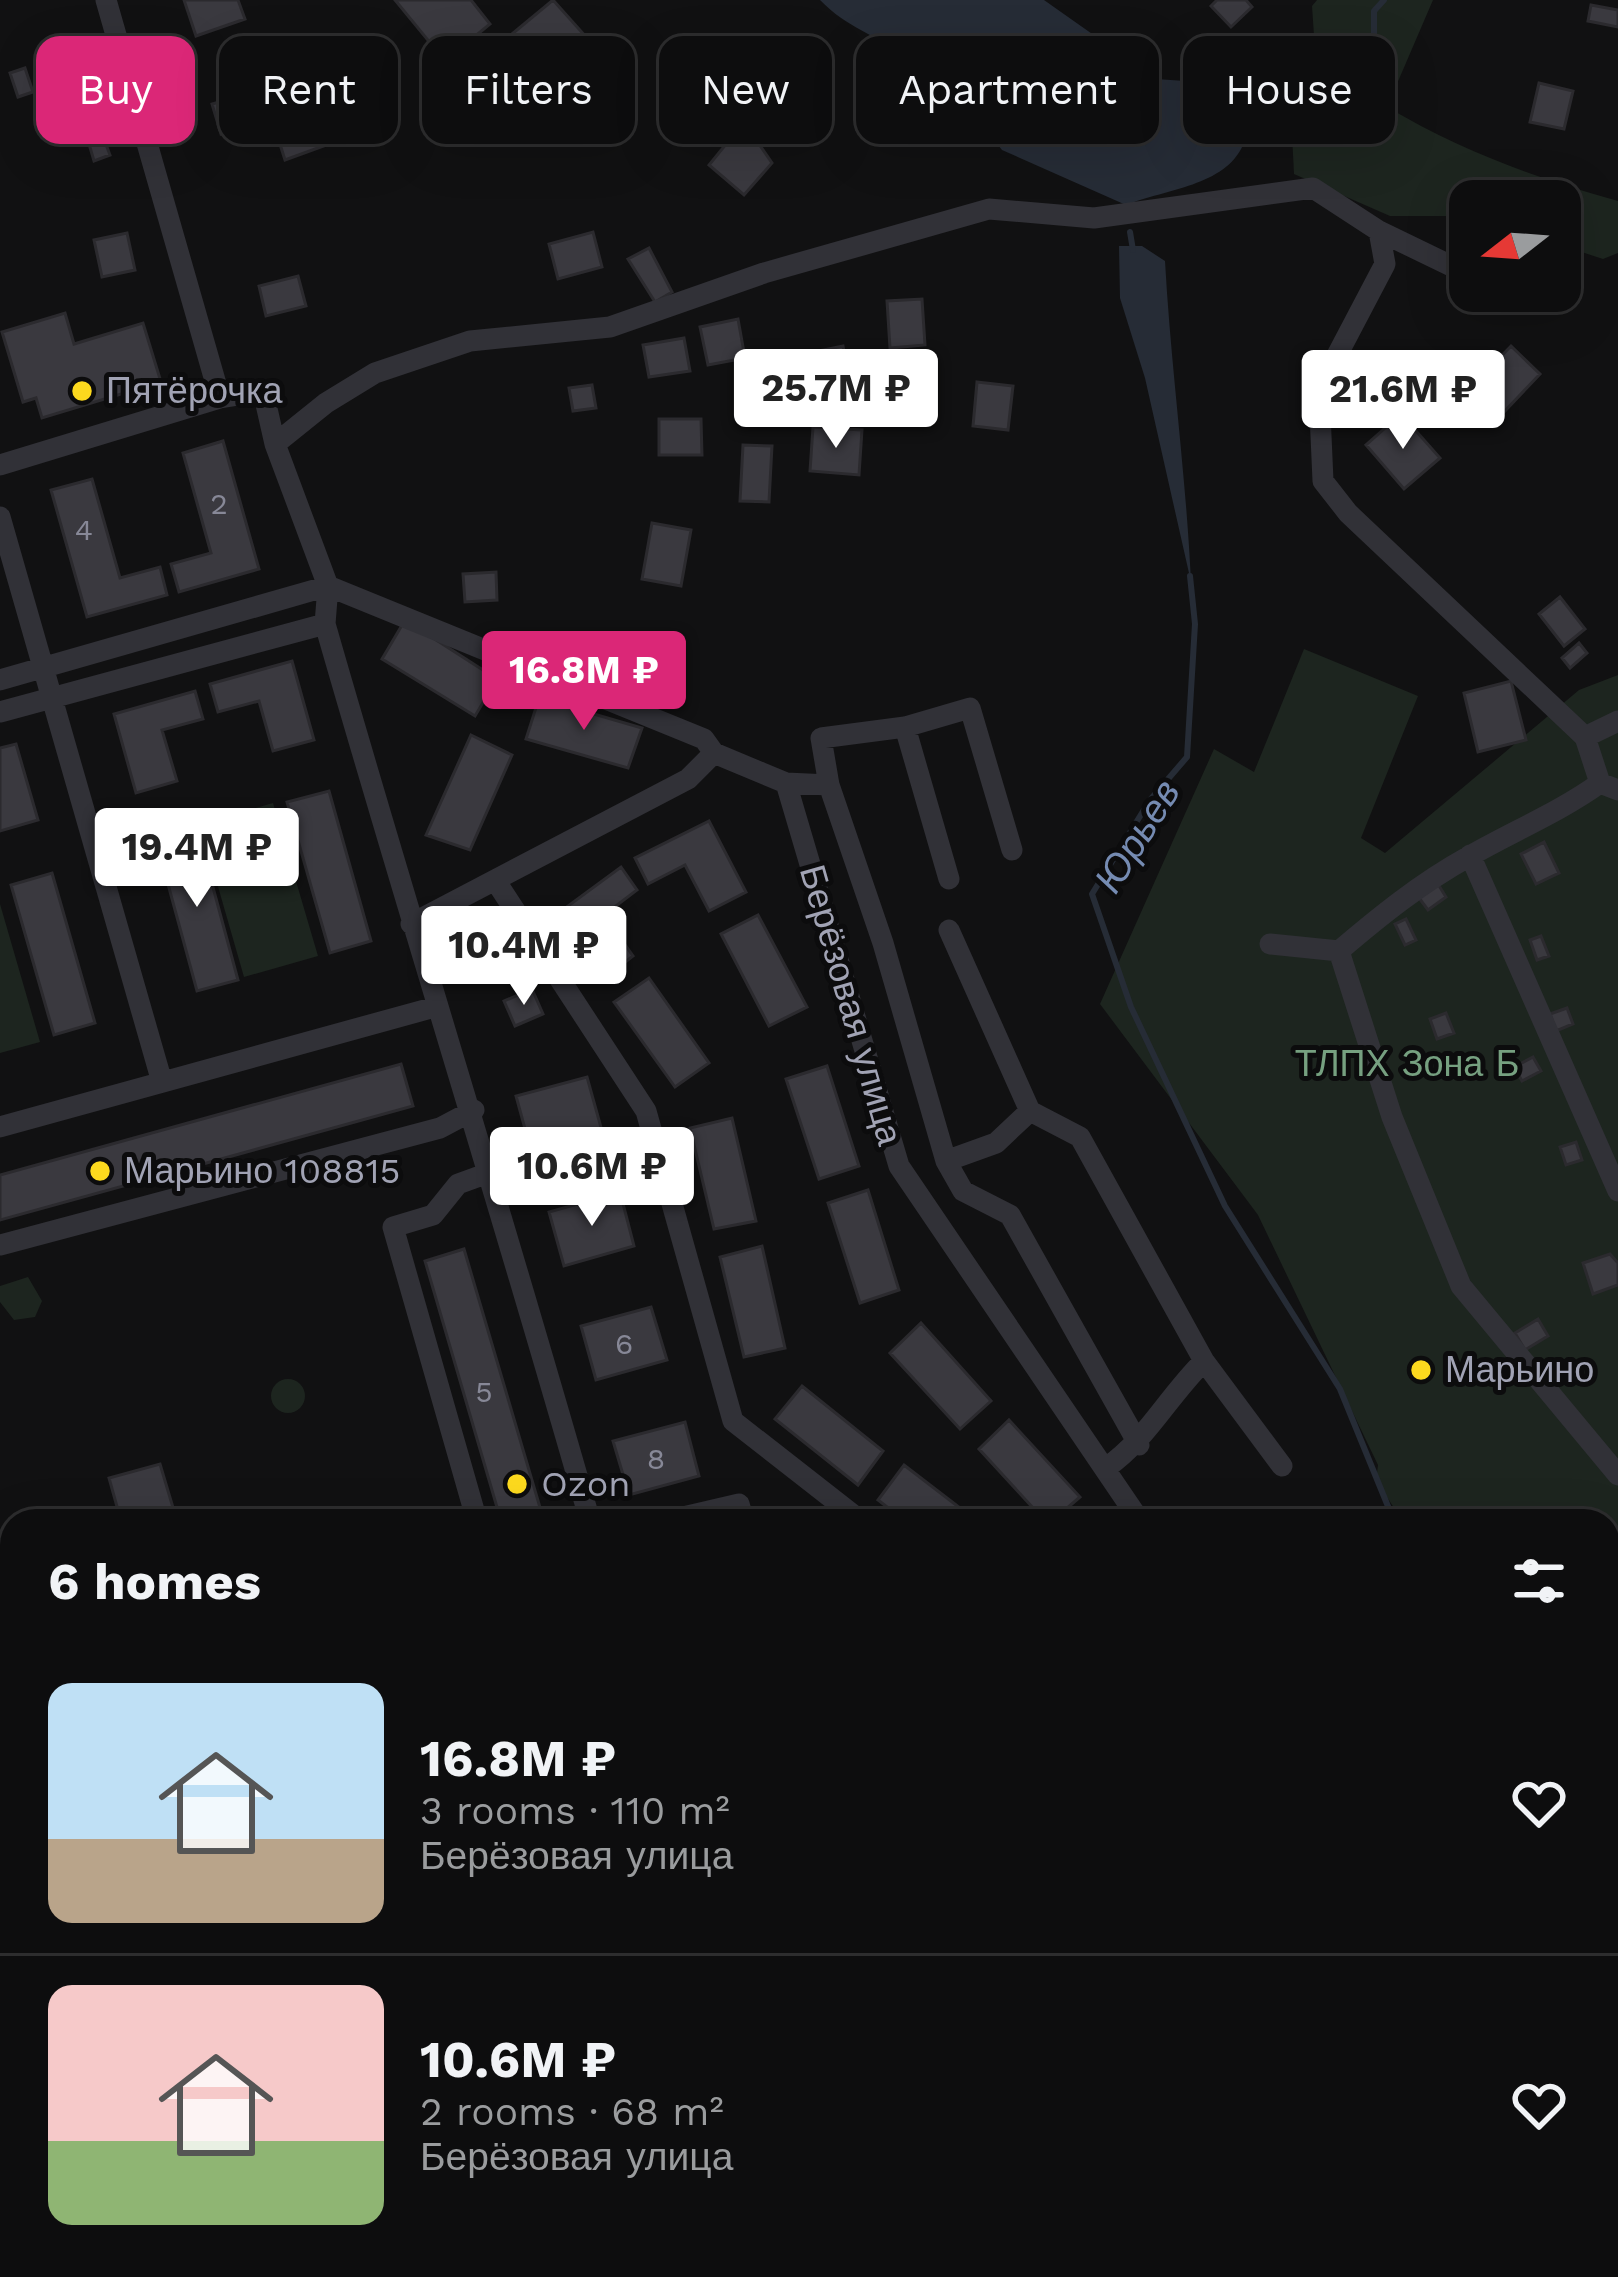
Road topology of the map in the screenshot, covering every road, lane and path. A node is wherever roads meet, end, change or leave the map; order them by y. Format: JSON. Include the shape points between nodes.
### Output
{"nodes":[{"id":1,"x":106,"y":0,"type":"edge"},
{"id":2,"x":1379,"y":231,"type":"junction"},
{"id":3,"x":1449,"y":265,"type":"edge"},
{"id":4,"x":220,"y":398,"type":"junction"},
{"id":5,"x":275,"y":444,"type":"junction"},
{"id":6,"x":0,"y":465,"type":"edge"},
{"id":7,"x":0,"y":517,"type":"edge"},
{"id":8,"x":328,"y":586,"type":"junction"},
{"id":9,"x":325,"y":624,"type":"junction"},
{"id":10,"x":43,"y":668,"type":"junction"},
{"id":11,"x":0,"y":680,"type":"edge"},
{"id":12,"x":51,"y":697,"type":"junction"},
{"id":13,"x":0,"y":712,"type":"edge"},
{"id":14,"x":1618,"y":721,"type":"edge"},
{"id":15,"x":904,"y":727,"type":"junction"},
{"id":16,"x":1585,"y":737,"type":"junction"},
{"id":17,"x":714,"y":753,"type":"junction"},
{"id":18,"x":786,"y":783,"type":"junction"},
{"id":19,"x":829,"y":784,"type":"junction"},
{"id":20,"x":1609,"y":786,"type":"edge"},
{"id":21,"x":1012,"y":850,"type":"dead end"},
{"id":22,"x":1470,"y":855,"type":"junction"},
{"id":23,"x":495,"y":880,"type":"junction"},
{"id":24,"x":949,"y":880,"type":"dead end"},
{"id":25,"x":411,"y":924,"type":"junction"},
{"id":26,"x":949,"y":930,"type":"dead end"},
{"id":27,"x":1270,"y":944,"type":"dead end"},
{"id":28,"x":1339,"y":951,"type":"junction"},
{"id":29,"x":435,"y":1007,"type":"junction"},
{"id":30,"x":162,"y":1082,"type":"junction"},
{"id":31,"x":474,"y":1110,"type":"junction"},
{"id":32,"x":1030,"y":1111,"type":"junction"},
{"id":33,"x":0,"y":1127,"type":"edge"},
{"id":34,"x":946,"y":1161,"type":"junction"},
{"id":35,"x":491,"y":1172,"type":"junction"},
{"id":36,"x":1618,"y":1191,"type":"edge"},
{"id":37,"x":0,"y":1244,"type":"edge"},
{"id":38,"x":1204,"y":1361,"type":"junction"},
{"id":39,"x":1139,"y":1445,"type":"junction"},
{"id":40,"x":1282,"y":1466,"type":"dead end"},
{"id":41,"x":1106,"y":1468,"type":"junction"},
{"id":42,"x":1618,"y":1475,"type":"edge"},
{"id":43,"x":474,"y":1509,"type":"edge"},
{"id":44,"x":587,"y":1509,"type":"edge"},
{"id":45,"x":847,"y":1509,"type":"edge"},
{"id":46,"x":1132,"y":1509,"type":"edge"}],
"edges":[{"from":1,"to":4,"type":"street"},
{"from":2,"to":3,"type":"street"},
{"from":2,"to":5,"type":"street","via":[[1312,188],[1094,218],[989,209],[610,327],[470,340],[375,373]]},
{"from":2,"to":16,"type":"street","via":[[1385,264],[1333,363],[1320,413],[1322,481]]},
{"from":4,"to":5,"type":"street","via":[[262,391]]},
{"from":4,"to":6,"type":"street"},
{"from":5,"to":8,"type":"street"},
{"from":7,"to":10,"type":"street"},
{"from":8,"to":9,"type":"street"},
{"from":8,"to":10,"type":"street"},
{"from":8,"to":17,"type":"street","via":[[704,739]]},
{"from":9,"to":12,"type":"street"},
{"from":9,"to":25,"type":"street"},
{"from":10,"to":11,"type":"street"},
{"from":10,"to":12,"type":"street"},
{"from":12,"to":13,"type":"street"},
{"from":12,"to":30,"type":"street"},
{"from":14,"to":16,"type":"street"},
{"from":15,"to":19,"type":"street","via":[[821,738]]},
{"from":15,"to":21,"type":"street","via":[[970,708]]},
{"from":15,"to":24,"type":"street"},
{"from":16,"to":20,"type":"street"},
{"from":17,"to":18,"type":"street"},
{"from":17,"to":23,"type":"street","via":[[688,779]]},
{"from":18,"to":19,"type":"street"},
{"from":18,"to":41,"type":"street","name":"Берёзовая улица","via":[[899,1166]]},
{"from":19,"to":34,"type":"street"},
{"from":20,"to":22,"type":"street"},
{"from":22,"to":28,"type":"street"},
{"from":22,"to":36,"type":"street"},
{"from":23,"to":25,"type":"street"},
{"from":23,"to":45,"type":"street","via":[[646,1111],[733,1421]]},
{"from":25,"to":29,"type":"street"},
{"from":26,"to":32,"type":"street"},
{"from":27,"to":28,"type":"street"},
{"from":28,"to":42,"type":"street","via":[[1392,1117],[1461,1286]]},
{"from":29,"to":30,"type":"street"},
{"from":29,"to":31,"type":"street"},
{"from":30,"to":33,"type":"street"},
{"from":31,"to":35,"type":"street"},
{"from":31,"to":37,"type":"street","via":[[440,1128]]},
{"from":32,"to":34,"type":"street","via":[[996,1143]]},
{"from":32,"to":38,"type":"street","via":[[1080,1137]]},
{"from":34,"to":39,"type":"street","via":[[963,1190],[1010,1215]]},
{"from":35,"to":43,"type":"street","via":[[458,1184],[433,1215],[393,1227]]},
{"from":35,"to":44,"type":"street"},
{"from":38,"to":39,"type":"street","via":[[1165,1400]]},
{"from":38,"to":40,"type":"street"},
{"from":39,"to":41,"type":"street"},
{"from":41,"to":46,"type":"street","name":"Берёзовая улица"}]}
